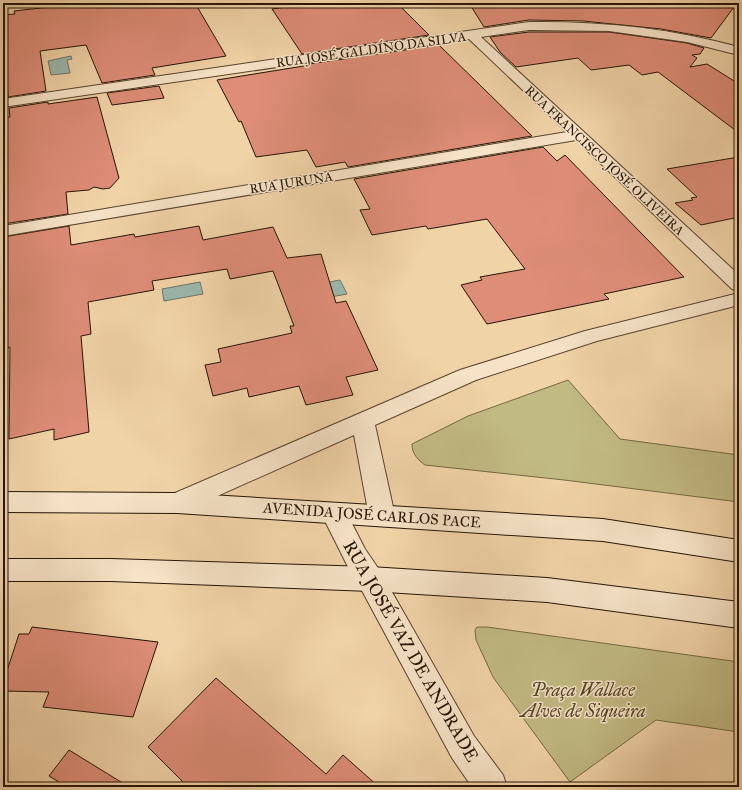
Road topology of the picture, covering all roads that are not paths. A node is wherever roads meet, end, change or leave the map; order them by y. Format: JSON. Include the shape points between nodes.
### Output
{"nodes":[{"id":1,"x":471,"y":34,"type":"junction"},
{"id":2,"x":739,"y":51,"type":"edge"},
{"id":3,"x":3,"y":103,"type":"edge"},
{"id":4,"x":579,"y":135,"type":"junction"},
{"id":5,"x":3,"y":231,"type":"edge"},
{"id":6,"x":739,"y":286,"type":"edge"},
{"id":7,"x":739,"y":299,"type":"edge"},
{"id":8,"x":363,"y":421,"type":"junction"},
{"id":9,"x":3,"y":502,"type":"edge"},
{"id":10,"x":177,"y":504,"type":"junction"},
{"id":11,"x":334,"y":513,"type":"junction"},
{"id":12,"x":382,"y":516,"type":"junction"},
{"id":13,"x":739,"y":551,"type":"edge"},
{"id":14,"x":3,"y":570,"type":"edge"},
{"id":15,"x":370,"y":579,"type":"junction"},
{"id":16,"x":739,"y":615,"type":"edge"},
{"id":17,"x":491,"y":787,"type":"edge"}],
"edges":[{"from":1,"to":2,"type":"street","name":"RUA JOSÉ GALDÍNO DA SILVA","via":[[566,24],[616,27],[671,34]]},
{"from":1,"to":3,"type":"street","name":"RUA JOSÉ GALDÍNO DA SILVA"},
{"from":1,"to":4,"type":"street","name":"RUA FRANCISCO JOSÉ OLIVEIRA"},
{"from":4,"to":5,"type":"street","name":"RUA JURUNA"},
{"from":4,"to":6,"type":"street","name":"RUA FRANCISCO JOSÉ OLIVEIRA"},
{"from":7,"to":8,"type":"street","via":[[592,336],[468,375]]},
{"from":8,"to":10,"type":"street"},
{"from":8,"to":12,"type":"street"},
{"from":9,"to":10,"type":"street","name":"AVENIDA JOSÉ CARLOS PACE"},
{"from":10,"to":11,"type":"street","name":"AVENIDA JOSÉ CARLOS PACE"},
{"from":11,"to":12,"type":"street","name":"AVENIDA JOSÉ CARLOS PACE"},
{"from":11,"to":15,"type":"street","name":"RUA JOSÉ VAZ DE ANDRADE"},
{"from":12,"to":13,"type":"street","name":"AVENIDA JOSÉ CARLOS PACE","via":[[603,530]]},
{"from":14,"to":15,"type":"street","via":[[111,570]]},
{"from":15,"to":16,"type":"street","via":[[547,590]]},
{"from":15,"to":17,"type":"street","name":"RUA JOSÉ VAZ DE ANDRADE","via":[[463,747]]}]}
